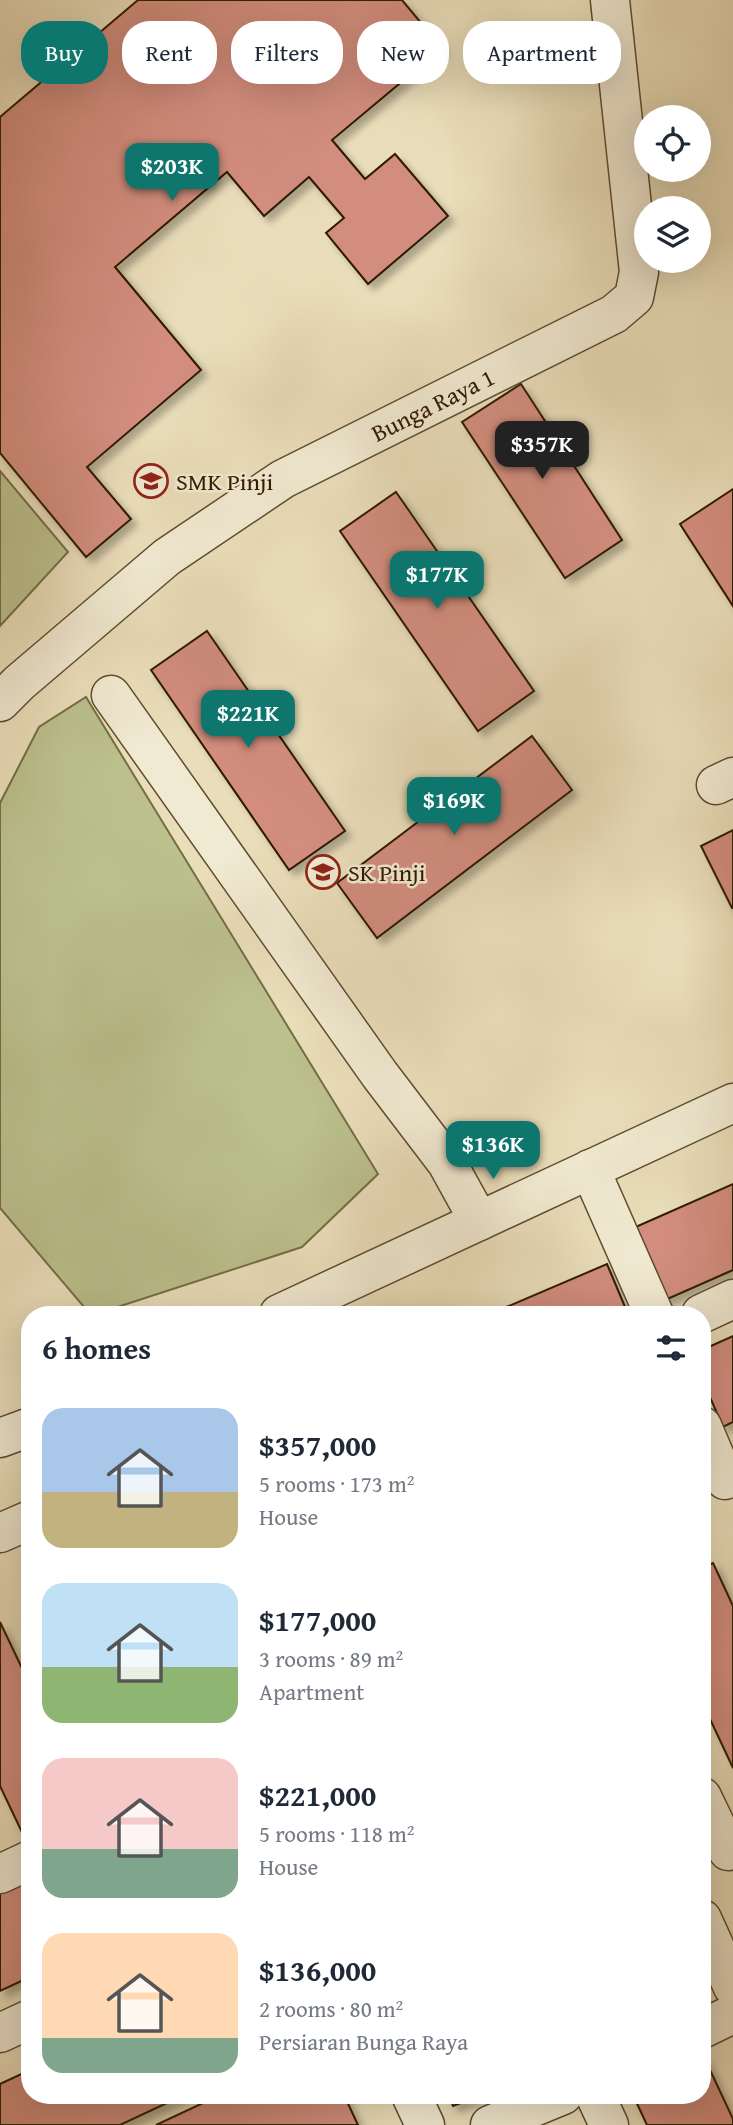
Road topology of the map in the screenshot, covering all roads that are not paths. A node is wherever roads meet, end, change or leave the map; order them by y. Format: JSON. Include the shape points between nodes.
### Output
{"nodes":[{"id":1,"x":610,"y":0,"type":"edge"},
{"id":2,"x":111,"y":695,"type":"dead end"},
{"id":3,"x":0,"y":702,"type":"edge"},
{"id":4,"x":733,"y":1103,"type":"edge"},
{"id":5,"x":590,"y":1169,"type":"junction"},
{"id":6,"x":479,"y":1221,"type":"junction"},
{"id":7,"x":733,"y":1299,"type":"edge"},
{"id":8,"x":296,"y":1306,"type":"edge"},
{"id":9,"x":650,"y":1306,"type":"edge"},
{"id":10,"x":711,"y":1309,"type":"edge"},
{"id":11,"x":21,"y":1430,"type":"edge"},
{"id":12,"x":0,"y":1438,"type":"edge"},
{"id":13,"x":711,"y":1454,"type":"edge"},
{"id":14,"x":720,"y":1482,"type":"edge"},
{"id":15,"x":21,"y":1524,"type":"edge"},
{"id":16,"x":0,"y":1533,"type":"edge"},
{"id":17,"x":711,"y":1824,"type":"edge"},
{"id":18,"x":721,"y":1855,"type":"edge"},
{"id":19,"x":21,"y":1864,"type":"edge"},
{"id":20,"x":0,"y":1874,"type":"edge"},
{"id":21,"x":711,"y":1939,"type":"edge"},
{"id":22,"x":733,"y":1987,"type":"edge"},
{"id":23,"x":733,"y":2014,"type":"edge"},
{"id":24,"x":21,"y":2023,"type":"edge"},
{"id":25,"x":711,"y":2025,"type":"edge"},
{"id":26,"x":0,"y":2032,"type":"edge"},
{"id":27,"x":415,"y":2104,"type":"edge"},
{"id":28,"x":541,"y":2104,"type":"edge"},
{"id":29,"x":599,"y":2104,"type":"edge"},
{"id":30,"x":425,"y":2125,"type":"edge"},
{"id":31,"x":491,"y":2125,"type":"edge"},
{"id":32,"x":609,"y":2125,"type":"edge"}],
"edges":[{"from":1,"to":3,"type":"street","name":"Bunga Raya 1","via":[[639,272],[634,297],[614,314],[284,480],[167,557]]},
{"from":2,"to":6,"type":"street","via":[[447,1163]]},
{"from":4,"to":5,"type":"street"},
{"from":5,"to":6,"type":"street"},
{"from":5,"to":9,"type":"street"},
{"from":6,"to":8,"type":"street"},
{"from":7,"to":10,"type":"street"},
{"from":11,"to":12,"type":"street"},
{"from":13,"to":14,"type":"street"},
{"from":15,"to":16,"type":"street"},
{"from":17,"to":18,"type":"street"},
{"from":19,"to":20,"type":"street"},
{"from":21,"to":22,"type":"street"},
{"from":23,"to":25,"type":"street"},
{"from":24,"to":26,"type":"street"},
{"from":27,"to":30,"type":"street"},
{"from":28,"to":31,"type":"street"},
{"from":29,"to":32,"type":"street"}]}
